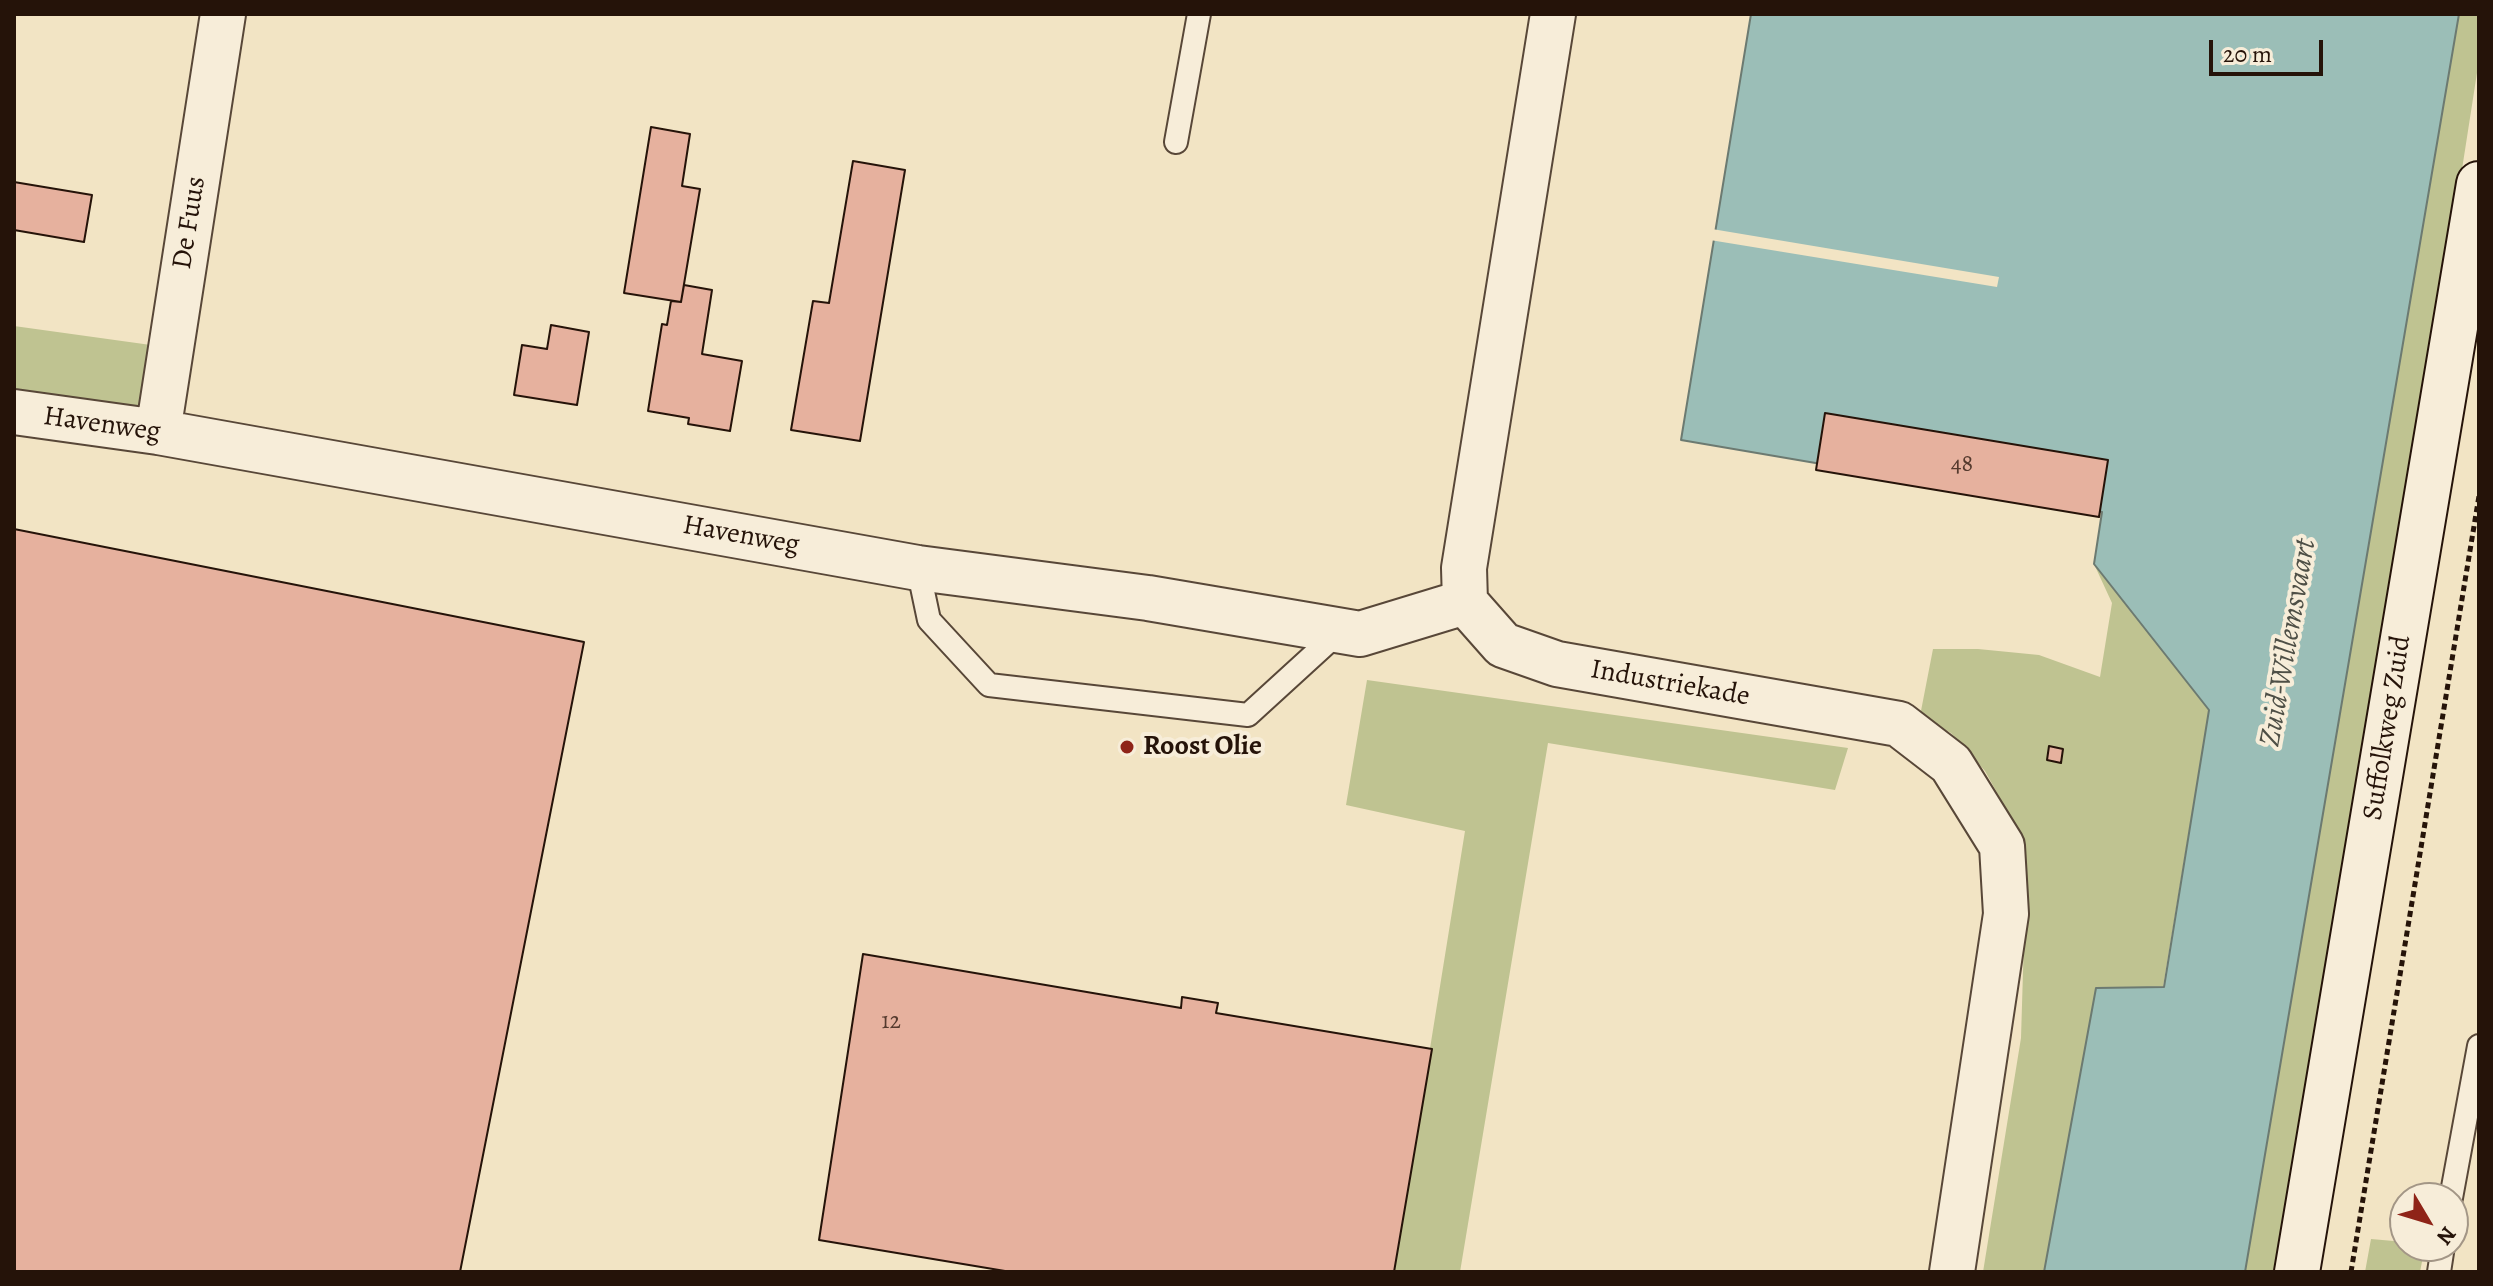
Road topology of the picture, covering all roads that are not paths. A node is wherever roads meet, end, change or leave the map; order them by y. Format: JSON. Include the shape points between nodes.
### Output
{"nodes":[{"id":1,"x":223,"y":14,"type":"edge"},
{"id":2,"x":1199,"y":14,"type":"edge"},
{"id":3,"x":1553,"y":14,"type":"edge"},
{"id":4,"x":1176,"y":142,"type":"dead end"},
{"id":5,"x":2479,"y":184,"type":"edge"},
{"id":6,"x":14,"y":412,"type":"edge"},
{"id":7,"x":158,"y":432,"type":"junction"},
{"id":8,"x":918,"y":568,"type":"junction"},
{"id":9,"x":1465,"y":602,"type":"junction"},
{"id":10,"x":1340,"y":631,"type":"junction"},
{"id":11,"x":2479,"y":1046,"type":"edge"},
{"id":12,"x":2454,"y":1182,"type":"edge"},
{"id":13,"x":1952,"y":1272,"type":"edge"},
{"id":14,"x":2297,"y":1272,"type":"edge"}],
"edges":[{"from":1,"to":7,"type":"street","name":"De Fuus"},
{"from":2,"to":4,"type":"lane"},
{"from":3,"to":9,"type":"street","via":[[1464,568]]},
{"from":5,"to":14,"type":"street","name":"Suffolkweg Zuid"},
{"from":6,"to":7,"type":"street","name":"Havenweg"},
{"from":7,"to":8,"type":"street","name":"Havenweg"},
{"from":8,"to":10,"type":"street","name":"Havenweg","via":[[1148,598]]},
{"from":8,"to":10,"type":"lane","via":[[929,620],[989,685],[1248,715]]},
{"from":9,"to":10,"type":"street","name":"Havenweg","via":[[1360,634]]},
{"from":9,"to":13,"type":"street","name":"Industriekade","via":[[1503,645],[1557,664],[1899,724],[1951,764],[2002,846],[2006,914]]},
{"from":11,"to":12,"type":"lane"}]}
